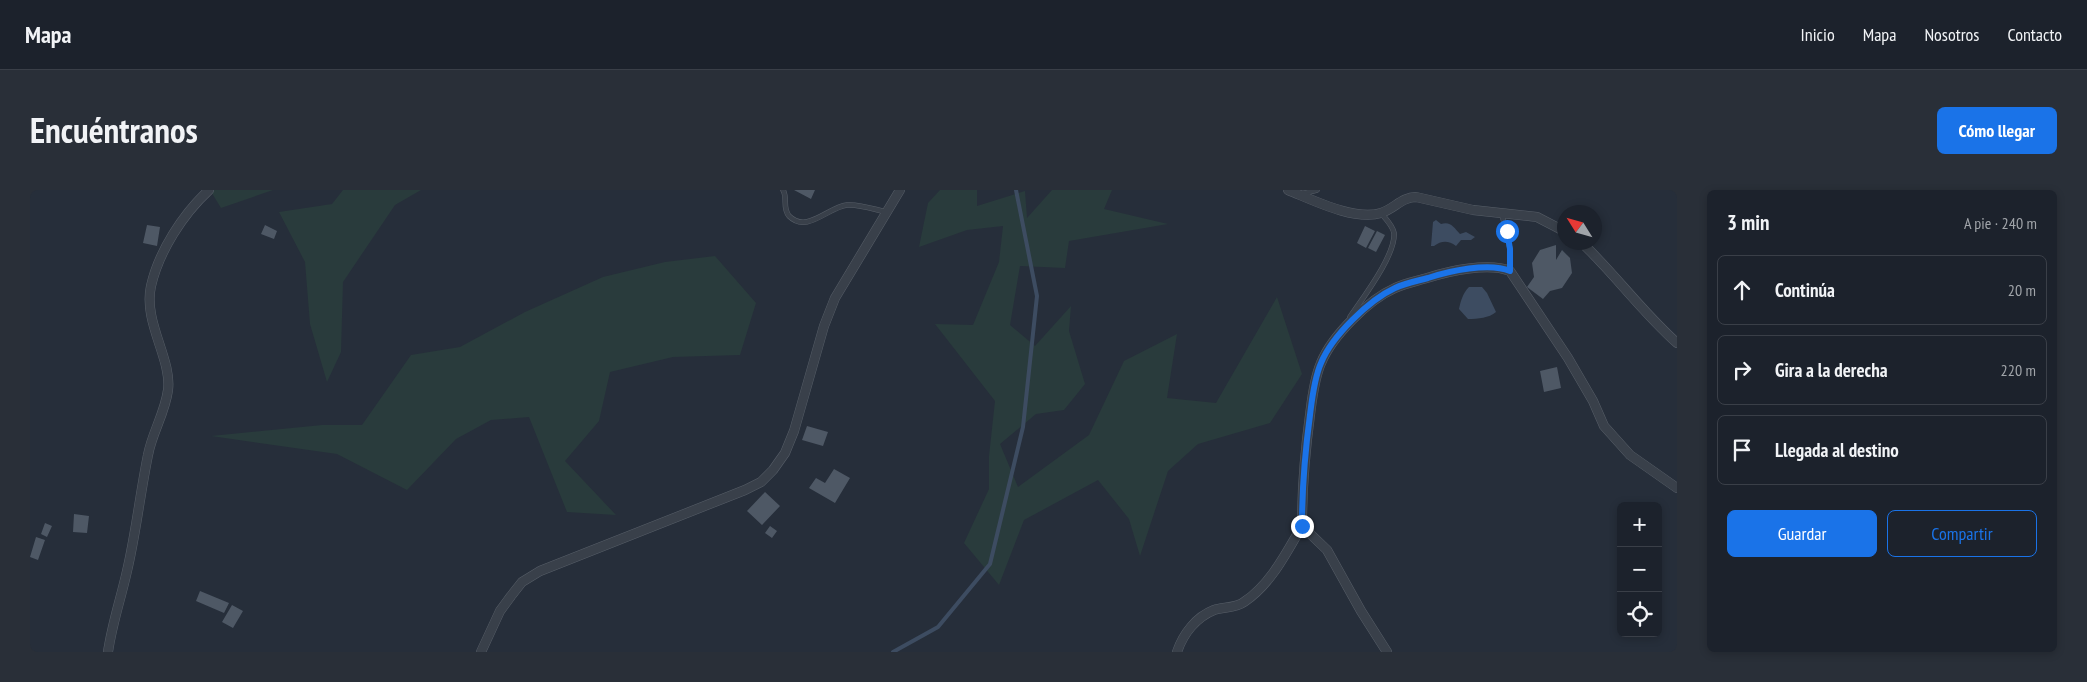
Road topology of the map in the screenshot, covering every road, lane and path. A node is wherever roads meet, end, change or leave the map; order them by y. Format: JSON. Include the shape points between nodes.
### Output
{"nodes":[{"id":1,"x":209,"y":190,"type":"edge"},
{"id":2,"x":783,"y":190,"type":"edge"},
{"id":3,"x":900,"y":190,"type":"edge"},
{"id":4,"x":1288,"y":190,"type":"edge"},
{"id":5,"x":1317,"y":190,"type":"edge"},
{"id":6,"x":1300,"y":195,"type":"junction"},
{"id":7,"x":886,"y":212,"type":"junction"},
{"id":8,"x":1381,"y":213,"type":"junction"},
{"id":9,"x":1502,"y":214,"type":"junction"},
{"id":10,"x":1557,"y":227,"type":"edge"},
{"id":11,"x":1589,"y":250,"type":"edge"},
{"id":12,"x":1510,"y":271,"type":"junction"},
{"id":13,"x":1334,"y":341,"type":"junction"},
{"id":14,"x":1677,"y":343,"type":"edge"},
{"id":15,"x":1677,"y":488,"type":"edge"},
{"id":16,"x":1302,"y":526,"type":"junction"},
{"id":17,"x":108,"y":652,"type":"edge"},
{"id":18,"x":481,"y":652,"type":"edge"},
{"id":19,"x":1177,"y":652,"type":"edge"},
{"id":20,"x":1387,"y":652,"type":"edge"}],
"edges":[{"from":1,"to":17,"type":"street","via":[[172,238],[157,266],[150,289],[150,309],[168,387],[148,455],[139,514]]},
{"from":2,"to":7,"type":"lane","via":[[788,214],[795,220],[815,220],[846,205]]},
{"from":3,"to":7,"type":"street"},
{"from":4,"to":6,"type":"street"},
{"from":5,"to":6,"type":"lane"},
{"from":6,"to":8,"type":"street","via":[[1345,211]]},
{"from":7,"to":18,"type":"street","via":[[835,298],[794,431],[785,453],[773,470],[761,482],[745,490],[540,571],[522,582],[500,611]]},
{"from":8,"to":9,"type":"street","via":[[1408,197],[1416,197]]},
{"from":8,"to":13,"type":"lane","via":[[1394,234],[1390,250]]},
{"from":9,"to":10,"type":"street","via":[[1537,217]]},
{"from":9,"to":12,"type":"lane","via":[[1510,249]]},
{"from":11,"to":14,"type":"street"},
{"from":12,"to":13,"type":"street","via":[[1494,267],[1446,272],[1394,288],[1355,318]]},
{"from":12,"to":15,"type":"street","via":[[1568,358],[1604,426],[1630,455]]},
{"from":13,"to":16,"type":"street","via":[[1320,363],[1312,398],[1302,486]]},
{"from":16,"to":19,"type":"street","via":[[1265,584],[1242,603],[1214,610],[1198,619],[1181,639]]},
{"from":16,"to":20,"type":"street","via":[[1327,550]]}]}
